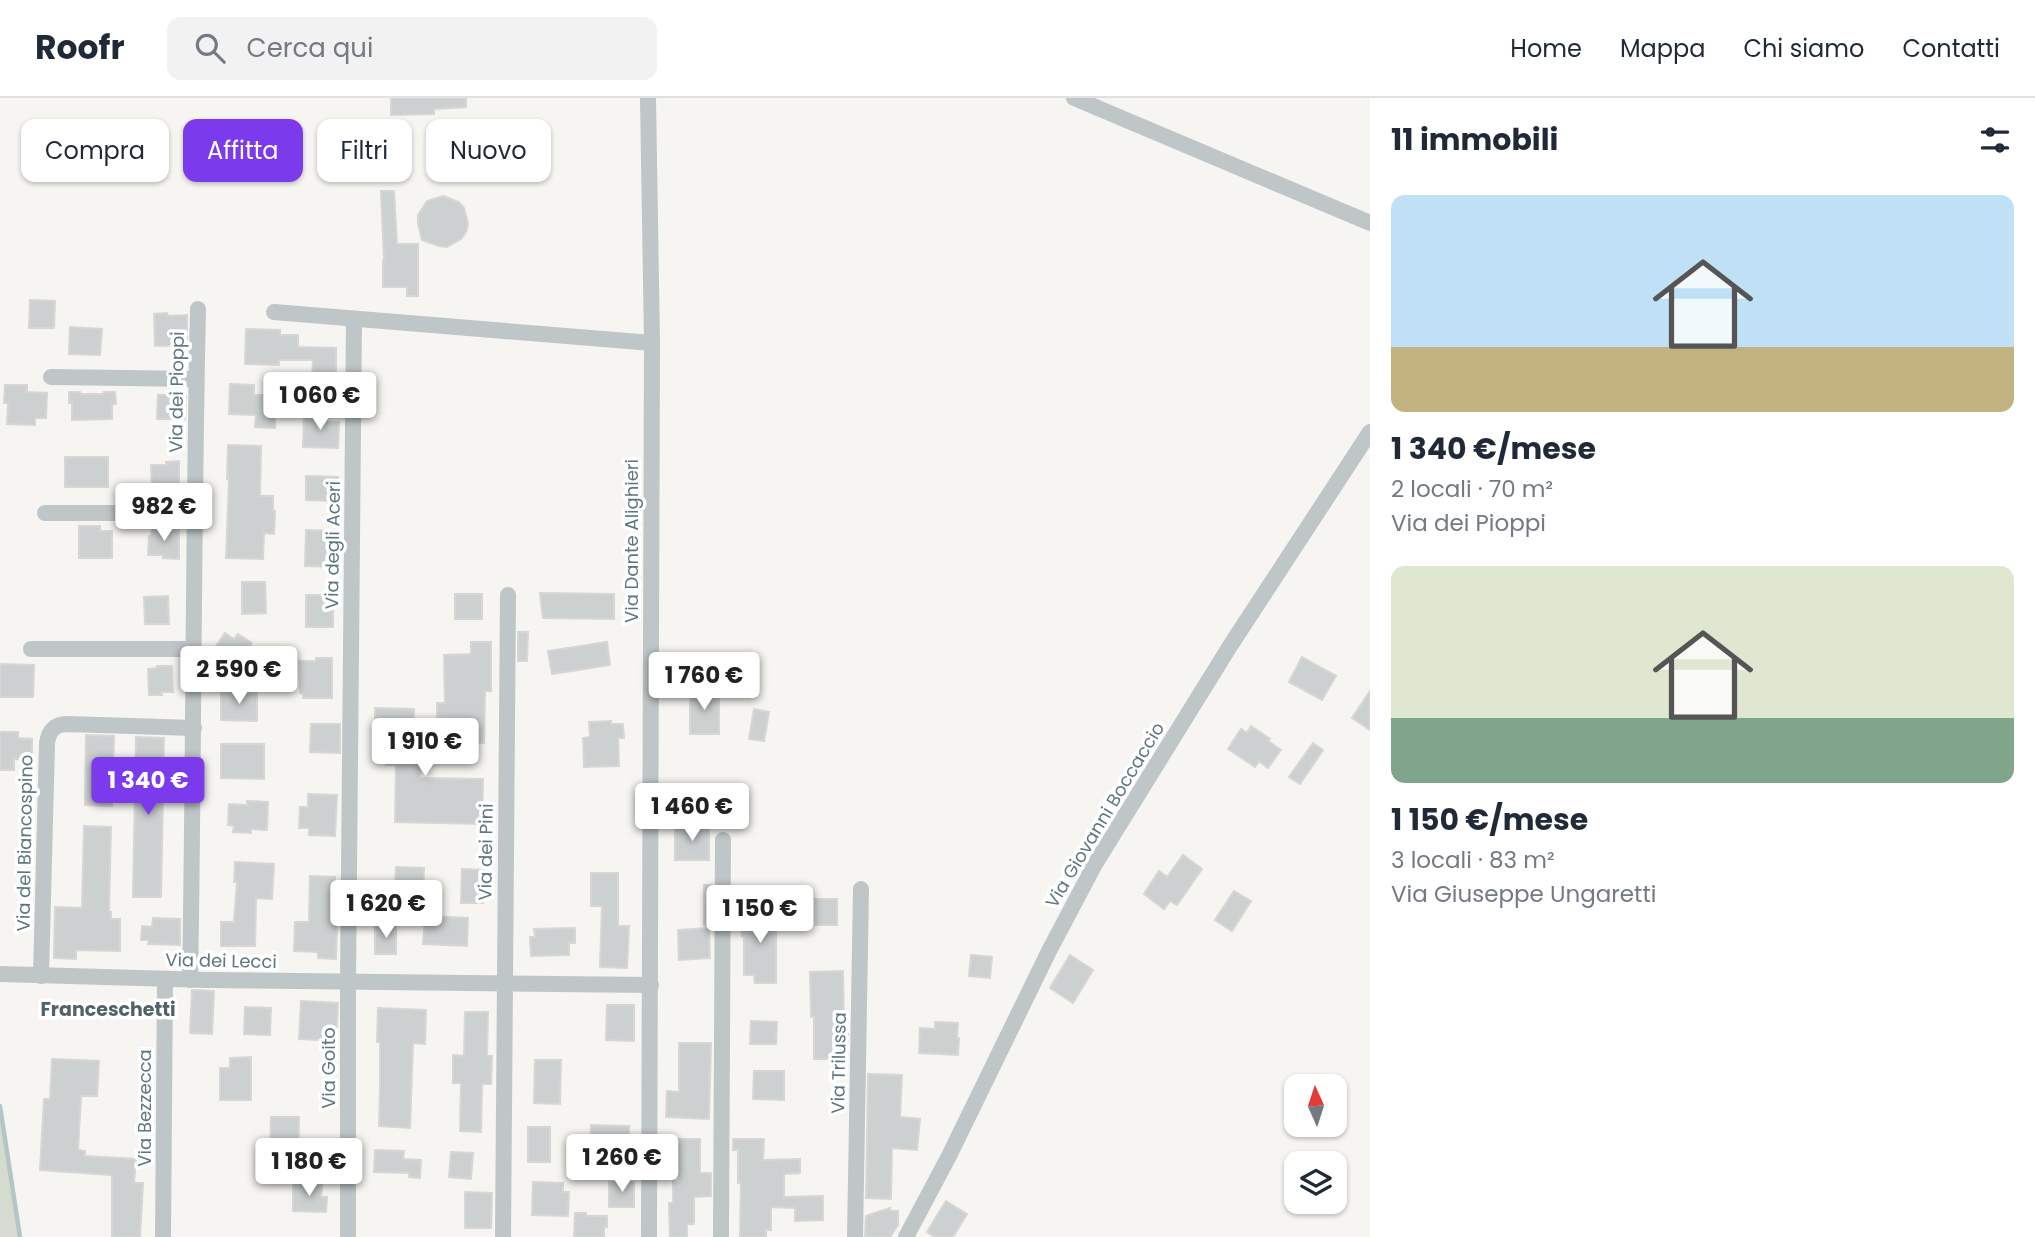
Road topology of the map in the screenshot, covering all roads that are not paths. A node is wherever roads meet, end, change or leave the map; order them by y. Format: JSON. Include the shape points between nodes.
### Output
{"nodes":[{"id":1,"x":648,"y":98,"type":"edge"},
{"id":2,"x":1074,"y":98,"type":"edge"},
{"id":3,"x":1370,"y":223,"type":"edge"},
{"id":4,"x":198,"y":309,"type":"dead end"},
{"id":5,"x":274,"y":312,"type":"dead end"},
{"id":6,"x":354,"y":319,"type":"junction"},
{"id":7,"x":652,"y":343,"type":"junction"},
{"id":8,"x":51,"y":377,"type":"dead end"},
{"id":9,"x":196,"y":379,"type":"junction"},
{"id":10,"x":1370,"y":432,"type":"edge"},
{"id":11,"x":45,"y":513,"type":"dead end"},
{"id":12,"x":193,"y":513,"type":"junction"},
{"id":13,"x":508,"y":595,"type":"dead end"},
{"id":14,"x":31,"y":649,"type":"dead end"},
{"id":15,"x":192,"y":649,"type":"junction"},
{"id":16,"x":194,"y":728,"type":"junction"},
{"id":17,"x":723,"y":840,"type":"dead end"},
{"id":18,"x":860,"y":889,"type":"dead end"},
{"id":19,"x":0,"y":974,"type":"edge"},
{"id":20,"x":41,"y":976,"type":"junction"},
{"id":21,"x":165,"y":979,"type":"junction"},
{"id":22,"x":190,"y":980,"type":"junction"},
{"id":23,"x":348,"y":982,"type":"junction"},
{"id":24,"x":503,"y":984,"type":"junction"},
{"id":25,"x":651,"y":985,"type":"junction"},
{"id":26,"x":163,"y":1237,"type":"edge"},
{"id":27,"x":348,"y":1237,"type":"edge"},
{"id":28,"x":503,"y":1237,"type":"edge"},
{"id":29,"x":649,"y":1237,"type":"edge"},
{"id":30,"x":721,"y":1237,"type":"edge"},
{"id":31,"x":855,"y":1237,"type":"edge"},
{"id":32,"x":906,"y":1237,"type":"edge"}],
"edges":[{"from":1,"to":7,"type":"street","name":"Via Dante Alighieri"},
{"from":2,"to":3,"type":"street"},
{"from":4,"to":9,"type":"street","name":"Via dei Pioppi"},
{"from":5,"to":6,"type":"street"},
{"from":6,"to":7,"type":"street"},
{"from":6,"to":23,"type":"street","name":"Via degli Aceri"},
{"from":7,"to":25,"type":"street","name":"Via Dante Alighieri"},
{"from":8,"to":9,"type":"street"},
{"from":9,"to":12,"type":"street","name":"Via dei Pioppi"},
{"from":10,"to":32,"type":"street","name":"Via Giovanni Boccaccio","via":[[1095,864]]},
{"from":11,"to":12,"type":"street"},
{"from":12,"to":15,"type":"street","name":"Via dei Pioppi"},
{"from":13,"to":24,"type":"street","name":"Via dei Pini"},
{"from":14,"to":15,"type":"street"},
{"from":15,"to":16,"type":"street","name":"Via dei Pioppi"},
{"from":16,"to":20,"type":"street","name":"Via del Biancospino","via":[[68,724],[51,731],[47,743]]},
{"from":16,"to":22,"type":"street","name":"Via dei Pioppi"},
{"from":17,"to":30,"type":"street"},
{"from":18,"to":31,"type":"street","name":"Via Trilussa"},
{"from":19,"to":20,"type":"street","name":"Via dei Lecci"},
{"from":20,"to":21,"type":"street","name":"Via dei Lecci"},
{"from":21,"to":22,"type":"street","name":"Via dei Lecci"},
{"from":21,"to":26,"type":"street","name":"Via Bezzecca"},
{"from":22,"to":23,"type":"street","name":"Via dei Lecci"},
{"from":23,"to":24,"type":"street","name":"Via dei Lecci"},
{"from":23,"to":27,"type":"street","name":"Via Goito"},
{"from":24,"to":25,"type":"street","name":"Via dei Lecci"},
{"from":24,"to":28,"type":"street","name":"Via dei Pini"},
{"from":25,"to":29,"type":"street","name":"Via Dante Alighieri"}]}
